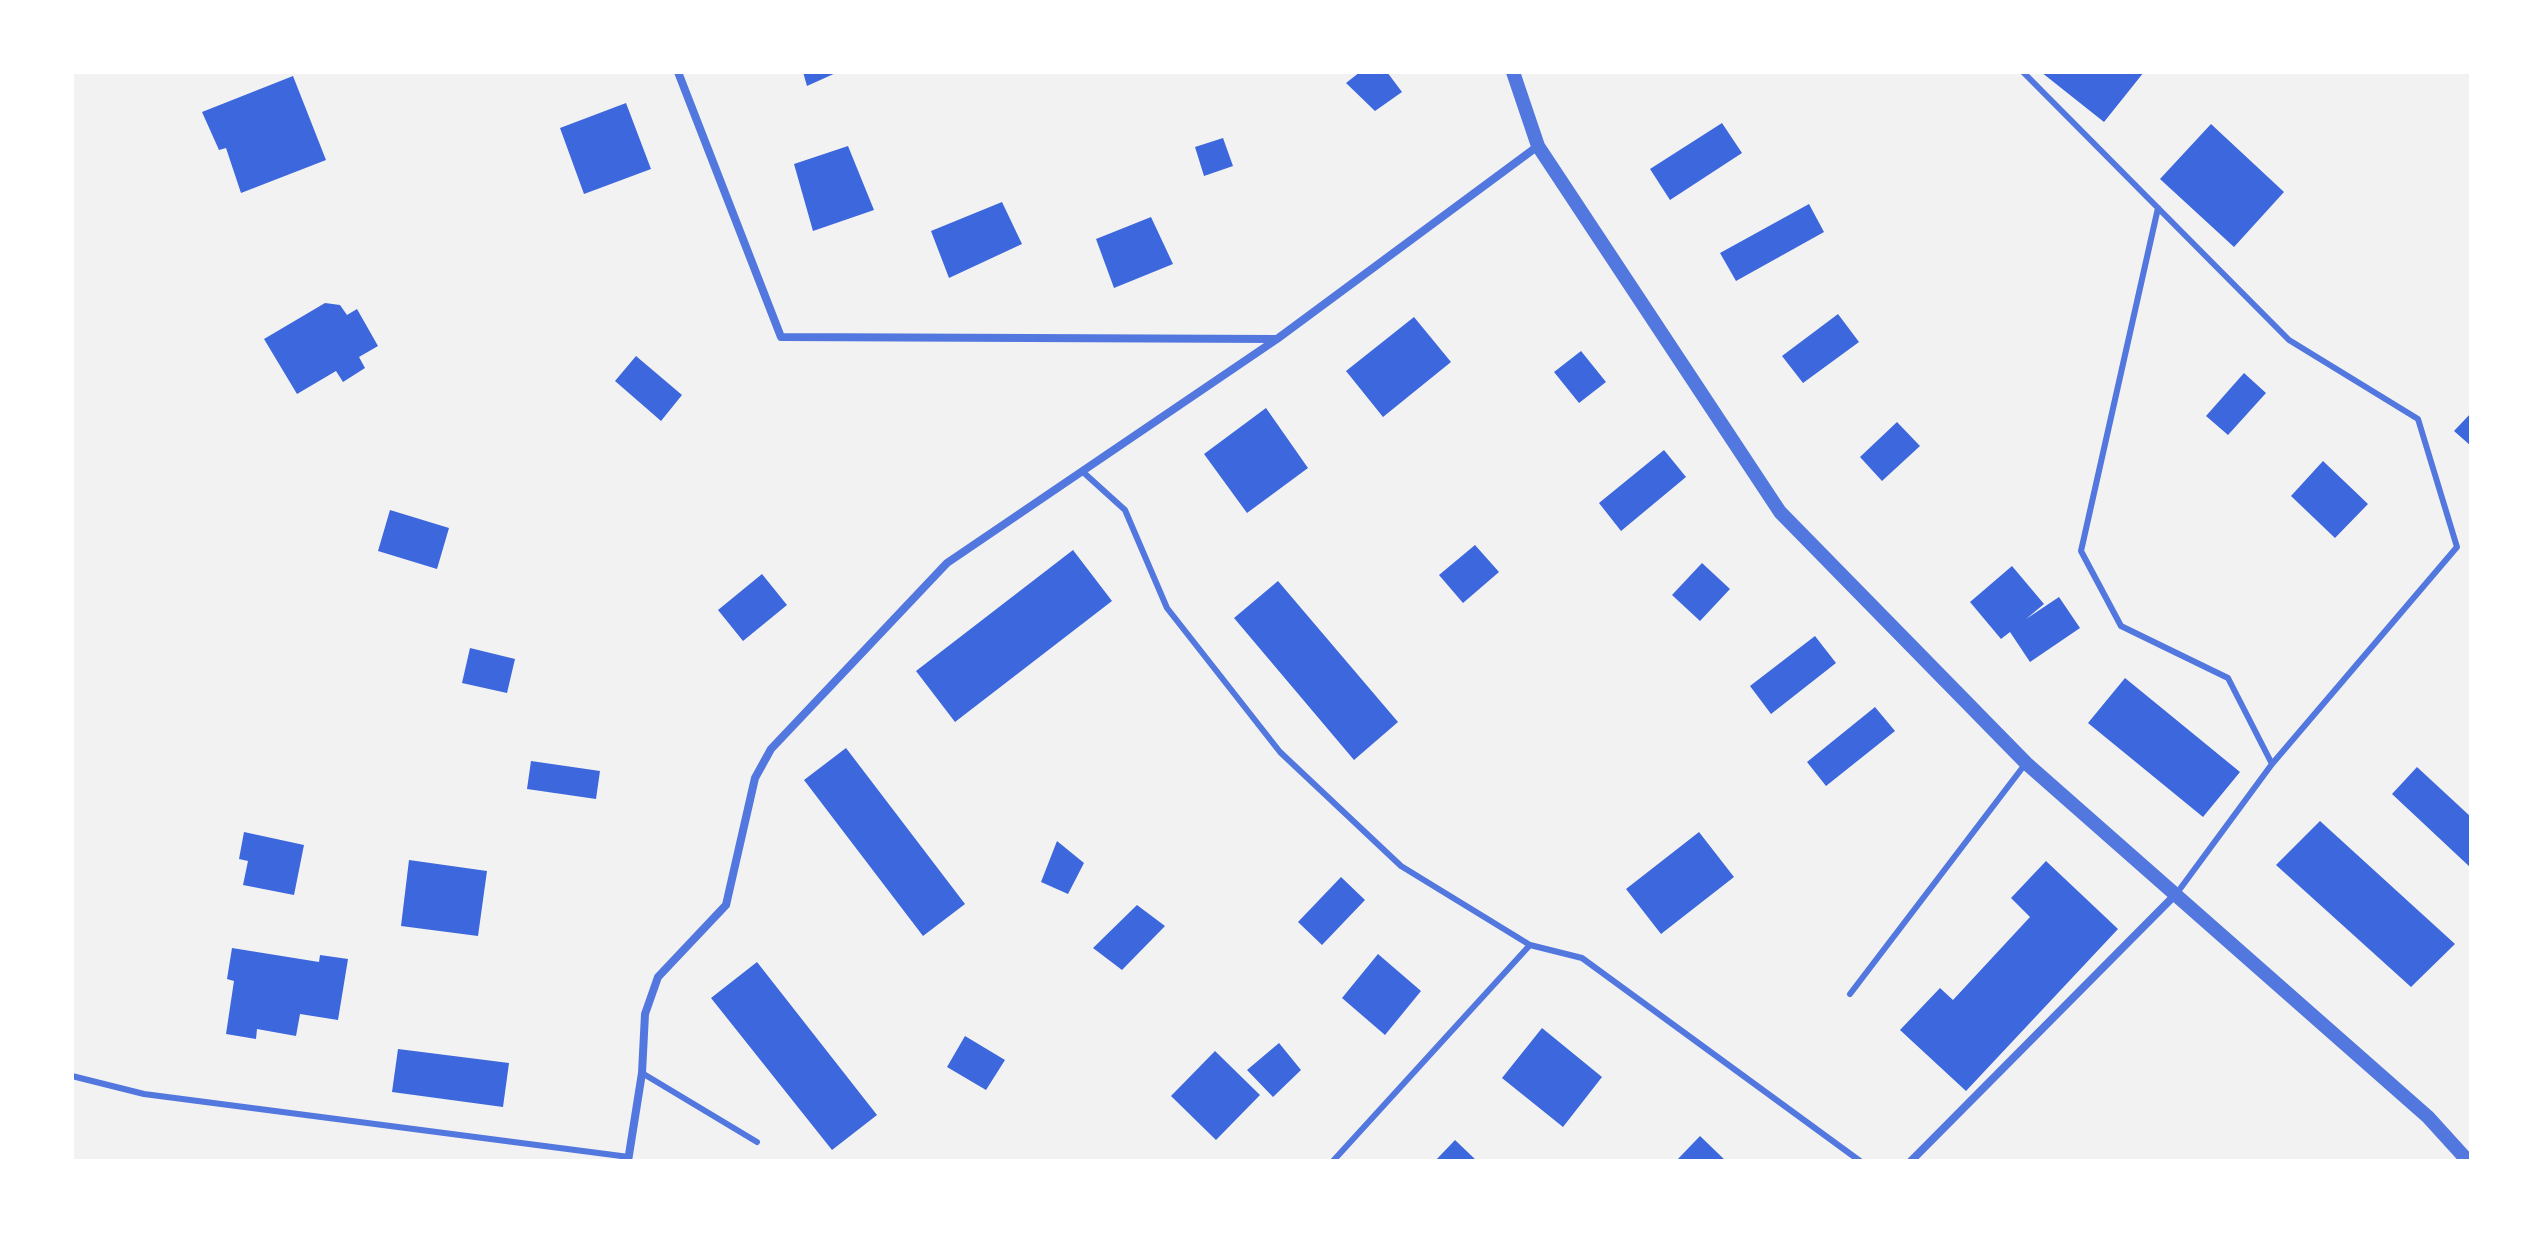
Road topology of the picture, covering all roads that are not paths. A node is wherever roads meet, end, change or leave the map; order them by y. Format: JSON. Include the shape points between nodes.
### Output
{"nodes":[{"id":1,"x":678,"y":72,"type":"edge"},
{"id":2,"x":1511,"y":72,"type":"edge"},
{"id":3,"x":2023,"y":72,"type":"edge"},
{"id":4,"x":1538,"y":146,"type":"junction"},
{"id":5,"x":2158,"y":208,"type":"junction"},
{"id":6,"x":1277,"y":339,"type":"junction"},
{"id":7,"x":1083,"y":472,"type":"junction"},
{"id":8,"x":2026,"y":763,"type":"junction"},
{"id":9,"x":2272,"y":764,"type":"junction"},
{"id":10,"x":2177,"y":893,"type":"junction"},
{"id":11,"x":1530,"y":945,"type":"junction"},
{"id":12,"x":1850,"y":994,"type":"dead end"},
{"id":13,"x":642,"y":1073,"type":"junction"},
{"id":14,"x":72,"y":1076,"type":"edge"},
{"id":15,"x":757,"y":1142,"type":"dead end"},
{"id":16,"x":628,"y":1159,"type":"edge"},
{"id":17,"x":1333,"y":1161,"type":"edge"},
{"id":18,"x":1860,"y":1161,"type":"edge"},
{"id":19,"x":1911,"y":1161,"type":"edge"},
{"id":20,"x":2468,"y":1161,"type":"edge"}],
"edges":[{"from":1,"to":6,"type":"street","via":[[781,337]]},
{"from":2,"to":4,"type":"street"},
{"from":3,"to":5,"type":"lane"},
{"from":4,"to":6,"type":"street"},
{"from":4,"to":8,"type":"street","via":[[1780,512]]},
{"from":5,"to":9,"type":"lane","via":[[2081,551],[2121,626],[2228,678]]},
{"from":5,"to":9,"type":"lane","via":[[2289,340],[2418,419],[2457,547]]},
{"from":6,"to":7,"type":"street"},
{"from":7,"to":11,"type":"lane","via":[[1125,510],[1167,608],[1280,752],[1401,866]]},
{"from":7,"to":13,"type":"street","via":[[947,563],[771,749],[755,778],[726,905],[658,977],[645,1014]]},
{"from":8,"to":10,"type":"street"},
{"from":8,"to":12,"type":"lane"},
{"from":9,"to":10,"type":"lane"},
{"from":10,"to":19,"type":"street"},
{"from":10,"to":20,"type":"street","via":[[2428,1117]]},
{"from":11,"to":17,"type":"lane"},
{"from":11,"to":18,"type":"lane","via":[[1582,958]]},
{"from":13,"to":15,"type":"lane"},
{"from":13,"to":16,"type":"street"},
{"from":14,"to":16,"type":"lane","via":[[144,1094]]}]}
